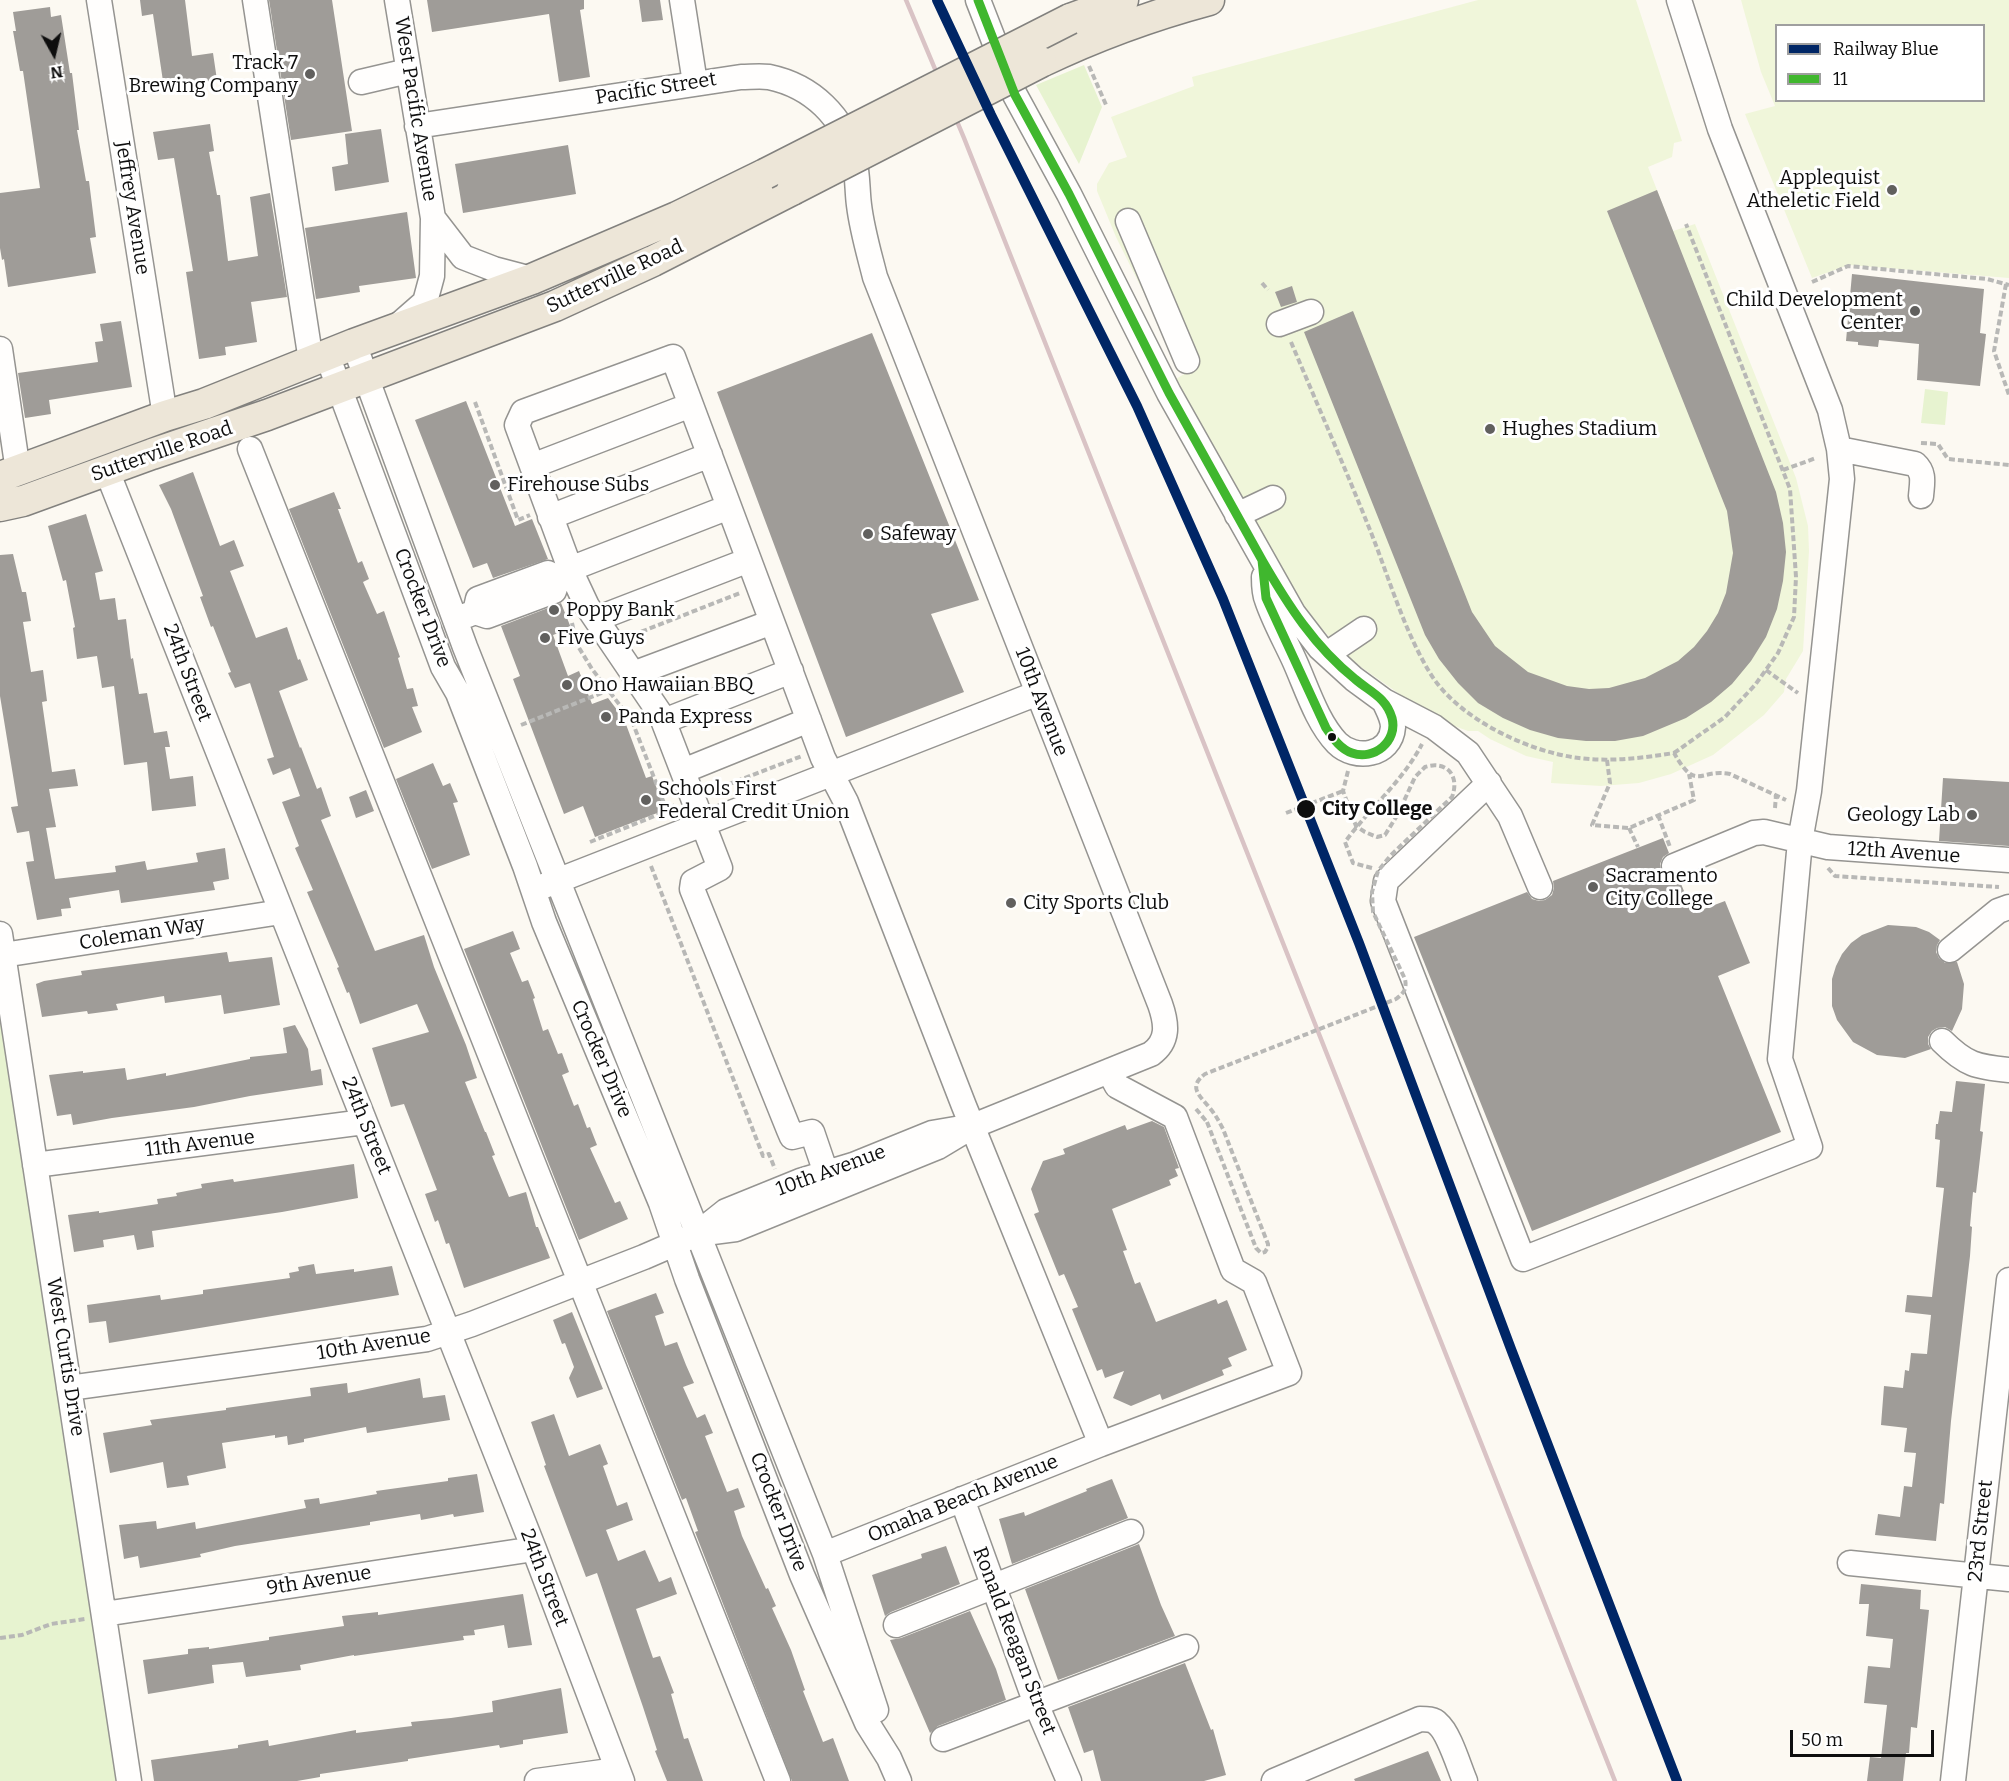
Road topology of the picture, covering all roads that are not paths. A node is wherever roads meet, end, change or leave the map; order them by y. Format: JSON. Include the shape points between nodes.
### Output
{"nodes":[{"id":1,"x":99,"y":0,"type":"edge"},
{"id":2,"x":255,"y":0,"type":"edge"},
{"id":3,"x":397,"y":0,"type":"edge"},
{"id":4,"x":682,"y":0,"type":"edge"},
{"id":5,"x":978,"y":0,"type":"edge"},
{"id":6,"x":1123,"y":0,"type":"edge"},
{"id":7,"x":1209,"y":0,"type":"edge"},
{"id":8,"x":1679,"y":0,"type":"edge"},
{"id":9,"x":408,"y":71,"type":"junction"},
{"id":10,"x":361,"y":82,"type":"dead end"},
{"id":11,"x":695,"y":83,"type":"junction"},
{"id":12,"x":417,"y":126,"type":"junction"},
{"id":13,"x":855,"y":162,"type":"joint"},
{"id":14,"x":433,"y":218,"type":"junction"},
{"id":15,"x":1128,"y":221,"type":"dead end"},
{"id":16,"x":532,"y":279,"type":"junction"},
{"id":17,"x":1311,"y":312,"type":"dead end"},
{"id":18,"x":393,"y":330,"type":"junction"},
{"id":19,"x":1284,"y":331,"type":"road end"},
{"id":20,"x":0,"y":349,"type":"edge"},
{"id":21,"x":331,"y":353,"type":"junction"},
{"id":22,"x":1187,"y":361,"type":"dead end"},
{"id":23,"x":367,"y":377,"type":"junction"},
{"id":24,"x":340,"y":388,"type":"junction"},
{"id":25,"x":204,"y":404,"type":"junction"},
{"id":26,"x":691,"y":405,"type":"junction"},
{"id":27,"x":165,"y":416,"type":"junction"},
{"id":28,"x":250,"y":449,"type":"dead end"},
{"id":29,"x":1839,"y":449,"type":"junction"},
{"id":30,"x":710,"y":455,"type":"junction"},
{"id":31,"x":532,"y":466,"type":"junction"},
{"id":32,"x":107,"y":471,"type":"junction"},
{"id":33,"x":9,"y":474,"type":"edge"},
{"id":34,"x":1921,"y":496,"type":"dead end"},
{"id":35,"x":1273,"y":498,"type":"dead end"},
{"id":36,"x":0,"y":506,"type":"edge"},
{"id":37,"x":729,"y":507,"type":"junction"},
{"id":38,"x":542,"y":515,"type":"junction"},
{"id":39,"x":1237,"y":515,"type":"junction"},
{"id":40,"x":749,"y":560,"type":"junction"},
{"id":41,"x":1262,"y":560,"type":"junction"},
{"id":42,"x":566,"y":574,"type":"junction"},
{"id":43,"x":465,"y":616,"type":"junction"},
{"id":44,"x":596,"y":619,"type":"junction"},
{"id":45,"x":772,"y":622,"type":"junction"},
{"id":46,"x":1364,"y":629,"type":"dead end"},
{"id":47,"x":1327,"y":654,"type":"junction"},
{"id":48,"x":791,"y":671,"type":"junction"},
{"id":49,"x":633,"y":674,"type":"junction"},
{"id":50,"x":1038,"y":693,"type":"junction"},
{"id":51,"x":1384,"y":701,"type":"junction"},
{"id":52,"x":809,"y":720,"type":"junction"},
{"id":53,"x":664,"y":721,"type":"junction"},
{"id":54,"x":683,"y":771,"type":"junction"},
{"id":55,"x":833,"y":774,"type":"junction"},
{"id":56,"x":1489,"y":783,"type":"junction"},
{"id":57,"x":703,"y":825,"type":"junction"},
{"id":58,"x":1800,"y":841,"type":"junction"},
{"id":59,"x":1673,"y":858,"type":"road end"},
{"id":60,"x":2009,"y":861,"type":"edge"},
{"id":61,"x":558,"y":881,"type":"junction"},
{"id":62,"x":1540,"y":887,"type":"dead end"},
{"id":63,"x":534,"y":891,"type":"junction"},
{"id":64,"x":2009,"y":907,"type":"edge"},
{"id":65,"x":281,"y":912,"type":"junction"},
{"id":66,"x":2,"y":945,"type":"edge"},
{"id":67,"x":1950,"y":950,"type":"dead end"},
{"id":68,"x":1942,"y":1041,"type":"dead end"},
{"id":69,"x":2009,"y":1070,"type":"edge"},
{"id":70,"x":1109,"y":1071,"type":"junction"},
{"id":71,"x":364,"y":1122,"type":"junction"},
{"id":72,"x":973,"y":1126,"type":"junction"},
{"id":73,"x":35,"y":1165,"type":"junction"},
{"id":74,"x":826,"y":1173,"type":"junction"},
{"id":75,"x":698,"y":1234,"type":"junction"},
{"id":76,"x":675,"y":1243,"type":"junction"},
{"id":77,"x":2009,"y":1280,"type":"edge"},
{"id":78,"x":579,"y":1282,"type":"junction"},
{"id":79,"x":447,"y":1332,"type":"junction"},
{"id":80,"x":2005,"y":1345,"type":"edge"},
{"id":81,"x":69,"y":1388,"type":"junction"},
{"id":82,"x":1101,"y":1444,"type":"junction"},
{"id":83,"x":962,"y":1499,"type":"junction"},
{"id":84,"x":1131,"y":1532,"type":"dead end"},
{"id":85,"x":534,"y":1548,"type":"junction"},
{"id":86,"x":825,"y":1554,"type":"junction"},
{"id":87,"x":1850,"y":1563,"type":"dead end"},
{"id":88,"x":1975,"y":1576,"type":"junction"},
{"id":89,"x":2009,"y":1579,"type":"edge"},
{"id":90,"x":993,"y":1586,"type":"junction"},
{"id":91,"x":98,"y":1616,"type":"junction"},
{"id":92,"x":896,"y":1625,"type":"dead end"},
{"id":93,"x":1186,"y":1647,"type":"dead end"},
{"id":94,"x":1036,"y":1704,"type":"junction"},
{"id":95,"x":943,"y":1739,"type":"dead end"},
{"id":96,"x":889,"y":1758,"type":"junction"},
{"id":97,"x":619,"y":1775,"type":"edge"},
{"id":98,"x":129,"y":1781,"type":"edge"},
{"id":99,"x":537,"y":1781,"type":"edge"},
{"id":100,"x":778,"y":1781,"type":"edge"},
{"id":101,"x":899,"y":1781,"type":"edge"},
{"id":102,"x":1069,"y":1781,"type":"edge"},
{"id":103,"x":1274,"y":1781,"type":"edge"},
{"id":104,"x":1465,"y":1781,"type":"edge"},
{"id":105,"x":1953,"y":1781,"type":"edge"}],
"edges":[{"from":1,"to":27,"type":"street","name":"Jeffrey Avenue"},
{"from":2,"to":21,"type":"street"},
{"from":3,"to":9,"type":"street","name":"West Pacific Avenue"},
{"from":4,"to":11,"type":"street"},
{"from":5,"to":39,"type":"street","via":[[1015,95],[1168,393]]},
{"from":6,"to":16,"type":"main road","name":"Sutterville Road","bridge":true,"via":[[1070,19],[677,217]]},
{"from":7,"to":23,"type":"main road","name":"Sutterville Road","bridge":true,"via":[[1067,50],[653,261],[555,306]]},
{"from":8,"to":29,"type":"street","via":[[1720,129],[1830,410]]},
{"from":9,"to":10,"type":"street"},
{"from":9,"to":12,"type":"street","name":"West Pacific Avenue"},
{"from":11,"to":12,"type":"street","name":"Pacific Street"},
{"from":11,"to":13,"type":"street","name":"Pacific Street","via":[[741,76],[789,83],[814,97],[835,117],[847,136]]},
{"from":12,"to":14,"type":"street","name":"West Pacific Avenue"},
{"from":13,"to":50,"type":"street","name":"10th Avenue","via":[[864,234],[875,277]]},
{"from":14,"to":16,"type":"street","name":"West Pacific Avenue","via":[[463,256]]},
{"from":14,"to":18,"type":"street","name":"West Pacific Avenue","via":[[432,276],[425,302]]},
{"from":15,"to":22,"type":"street"},
{"from":16,"to":18,"type":"main road","name":"Sutterville Road"},
{"from":17,"to":19,"type":"street"},
{"from":18,"to":21,"type":"main road","name":"Sutterville Road"},
{"from":20,"to":33,"type":"street"},
{"from":21,"to":23,"type":"street","name":"Crocker Drive"},
{"from":21,"to":24,"type":"street","name":"Crocker Drive"},
{"from":21,"to":25,"type":"main road","name":"Sutterville Road"},
{"from":23,"to":24,"type":"main road","name":"Sutterville Road"},
{"from":23,"to":43,"type":"street","name":"Crocker Drive"},
{"from":24,"to":32,"type":"main road","name":"Sutterville Road"},
{"from":24,"to":63,"type":"street","name":"Crocker Drive","via":[[442,667],[458,693]]},
{"from":25,"to":27,"type":"main road","name":"Sutterville Road"},
{"from":25,"to":32,"type":"main road","via":[[197,420],[121,450],[108,460]]},
{"from":26,"to":30,"type":"street"},
{"from":26,"to":31,"type":"street"},
{"from":26,"to":31,"type":"street","via":[[673,357],[523,412],[517,425]]},
{"from":27,"to":33,"type":"main road","name":"Sutterville Road"},
{"from":28,"to":78,"type":"street"},
{"from":29,"to":34,"type":"street","via":[[1915,464],[1923,476]]},
{"from":29,"to":58,"type":"street","via":[[1841,484],[1809,791]]},
{"from":30,"to":37,"type":"street"},
{"from":30,"to":38,"type":"street"},
{"from":31,"to":38,"type":"street"},
{"from":32,"to":36,"type":"main road","name":"Sutterville Road"},
{"from":32,"to":65,"type":"street","name":"24th Street"},
{"from":35,"to":39,"type":"street"},
{"from":37,"to":40,"type":"street"},
{"from":37,"to":42,"type":"street"},
{"from":38,"to":42,"type":"street"},
{"from":39,"to":41,"type":"street"},
{"from":40,"to":44,"type":"street"},
{"from":40,"to":45,"type":"street"},
{"from":41,"to":47,"type":"street","via":[[1293,613]]},
{"from":41,"to":51,"type":"street","via":[[1266,598],[1316,709],[1338,744],[1352,753],[1364,754],[1383,747],[1393,728]]},
{"from":42,"to":43,"type":"street","via":[[554,591],[487,616]]},
{"from":42,"to":44,"type":"street"},
{"from":43,"to":61,"type":"street","name":"Crocker Drive"},
{"from":44,"to":49,"type":"street"},
{"from":45,"to":48,"type":"street"},
{"from":45,"to":49,"type":"street"},
{"from":46,"to":47,"type":"street"},
{"from":47,"to":51,"type":"street"},
{"from":48,"to":52,"type":"street"},
{"from":48,"to":53,"type":"street"},
{"from":49,"to":53,"type":"street"},
{"from":50,"to":55,"type":"street"},
{"from":50,"to":70,"type":"street","name":"10th Avenue","via":[[1164,1015],[1166,1034],[1156,1050]]},
{"from":51,"to":56,"type":"street","via":[[1434,727],[1468,753]]},
{"from":52,"to":54,"type":"street"},
{"from":52,"to":55,"type":"street"},
{"from":53,"to":54,"type":"street"},
{"from":54,"to":57,"type":"street"},
{"from":55,"to":57,"type":"street"},
{"from":55,"to":72,"type":"street"},
{"from":56,"to":58,"type":"street","via":[[1386,881],[1383,901],[1523,1259],[1810,1147],[1780,1059]]},
{"from":56,"to":62,"type":"street","via":[[1510,816]]},
{"from":57,"to":61,"type":"street"},
{"from":57,"to":74,"type":"street","via":[[720,868],[697,878],[692,889],[792,1137],[812,1132]]},
{"from":58,"to":59,"type":"street","name":"12th Avenue","via":[[1775,833],[1755,833]]},
{"from":58,"to":60,"type":"street","name":"12th Avenue","via":[[1828,847]]},
{"from":61,"to":63,"type":"street"},
{"from":61,"to":75,"type":"street","name":"Crocker Drive"},
{"from":63,"to":76,"type":"street","name":"Crocker Drive"},
{"from":64,"to":67,"type":"street","via":[[1998,911]]},
{"from":65,"to":66,"type":"street","name":"Coleman Way"},
{"from":65,"to":71,"type":"street","name":"24th Street"},
{"from":66,"to":73,"type":"street","name":"West Curtis Drive"},
{"from":68,"to":69,"type":"street","via":[[1978,1067]]},
{"from":70,"to":72,"type":"street","name":"10th Avenue"},
{"from":70,"to":82,"type":"street","name":"Omaha Beach Avenue","via":[[1117,1086],[1174,1117],[1233,1270],[1254,1282],[1289,1373]]},
{"from":71,"to":73,"type":"street","name":"11th Avenue"},
{"from":71,"to":79,"type":"street","name":"24th Street"},
{"from":72,"to":74,"type":"street","name":"10th Avenue","via":[[932,1133]]},
{"from":72,"to":75,"type":"street","name":"10th Avenue","via":[[938,1147],[736,1229]]},
{"from":72,"to":82,"type":"street"},
{"from":73,"to":81,"type":"street","name":"West Curtis Drive"},
{"from":74,"to":75,"type":"street","name":"10th Avenue","via":[[726,1211]]},
{"from":75,"to":76,"type":"street","name":"10th Avenue"},
{"from":75,"to":86,"type":"street","name":"Crocker Drive"},
{"from":76,"to":78,"type":"street","name":"10th Avenue"},
{"from":76,"to":96,"type":"street","name":"Crocker Drive","via":[[802,1575],[867,1723]]},
{"from":77,"to":80,"type":"street","name":"23rd Street"},
{"from":78,"to":79,"type":"street","name":"10th Avenue"},
{"from":78,"to":100,"type":"street"},
{"from":79,"to":81,"type":"street","name":"10th Avenue","via":[[427,1339]]},
{"from":79,"to":85,"type":"street","name":"24th Street","via":[[475,1375]]},
{"from":80,"to":88,"type":"street","name":"23rd Street"},
{"from":81,"to":91,"type":"street","name":"West Curtis Drive"},
{"from":82,"to":83,"type":"street","name":"Omaha Beach Avenue"},
{"from":83,"to":86,"type":"street","name":"Omaha Beach Avenue"},
{"from":83,"to":90,"type":"street","name":"Ronald Reagan Street"},
{"from":84,"to":90,"type":"street"},
{"from":85,"to":91,"type":"street","name":"9th Avenue"},
{"from":85,"to":97,"type":"street","name":"24th Street"},
{"from":86,"to":96,"type":"street","name":"Crocker Drive"},
{"from":87,"to":88,"type":"street"},
{"from":88,"to":89,"type":"street"},
{"from":88,"to":105,"type":"street","name":"23rd Street"},
{"from":90,"to":92,"type":"street"},
{"from":90,"to":94,"type":"street","name":"Ronald Reagan Street"},
{"from":91,"to":98,"type":"street","name":"West Curtis Drive"},
{"from":93,"to":94,"type":"street"},
{"from":94,"to":95,"type":"street"},
{"from":94,"to":102,"type":"street","name":"Ronald Reagan Street"},
{"from":96,"to":101,"type":"street","name":"Crocker Drive"},
{"from":97,"to":99,"type":"street"},
{"from":103,"to":104,"type":"street","via":[[1420,1719],[1429,1719],[1438,1723]]}]}
